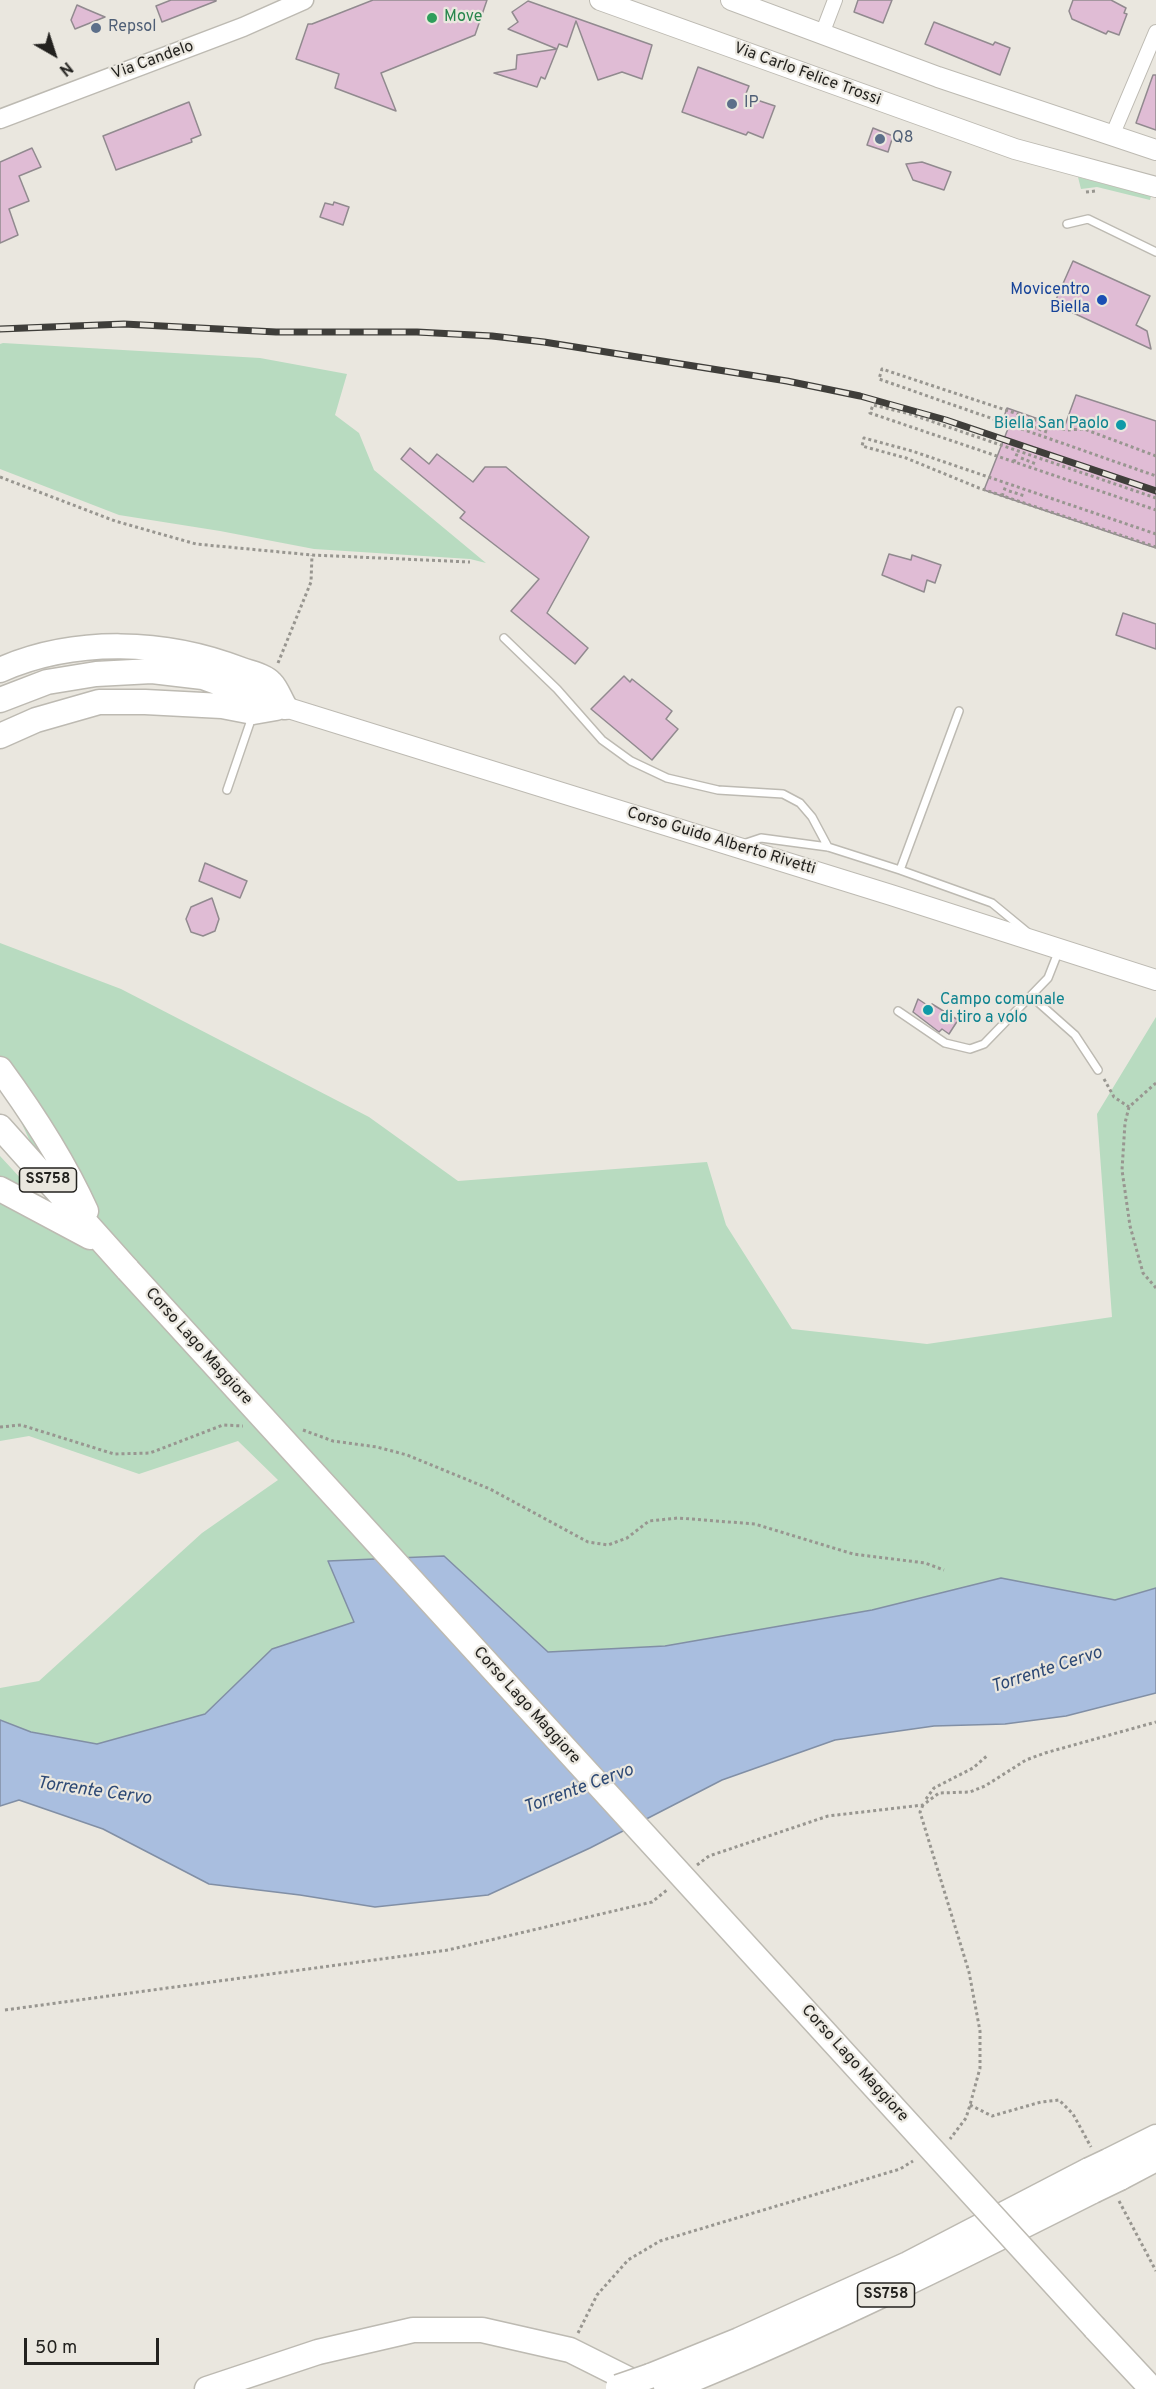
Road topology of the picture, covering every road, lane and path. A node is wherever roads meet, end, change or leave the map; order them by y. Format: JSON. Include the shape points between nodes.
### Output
{"nodes":[{"id":1,"x":304,"y":0,"type":"edge"},
{"id":2,"x":600,"y":0,"type":"edge"},
{"id":3,"x":731,"y":0,"type":"edge"},
{"id":4,"x":835,"y":0,"type":"edge"},
{"id":5,"x":1156,"y":32,"type":"edge"},
{"id":6,"x":822,"y":34,"type":"junction"},
{"id":7,"x":0,"y":119,"type":"edge"},
{"id":8,"x":1112,"y":136,"type":"junction"},
{"id":9,"x":1156,"y":150,"type":"edge"},
{"id":10,"x":1156,"y":186,"type":"edge"},
{"id":11,"x":1067,"y":224,"type":"dead end"},
{"id":12,"x":1156,"y":252,"type":"edge"},
{"id":13,"x":1031,"y":418,"type":"junction"},
{"id":14,"x":1050,"y":425,"type":"junction"},
{"id":15,"x":1033,"y":427,"type":"dead end"},
{"id":16,"x":1026,"y":430,"type":"junction"},
{"id":17,"x":1047,"y":432,"type":"junction"},
{"id":18,"x":1046,"y":437,"type":"junction"},
{"id":19,"x":1018,"y":452,"type":"junction"},
{"id":20,"x":1156,"y":456,"type":"edge"},
{"id":21,"x":1021,"y":458,"type":"dead end"},
{"id":22,"x":1038,"y":458,"type":"junction"},
{"id":23,"x":1014,"y":462,"type":"junction"},
{"id":24,"x":1036,"y":464,"type":"junction"},
{"id":25,"x":1034,"y":469,"type":"junction"},
{"id":26,"x":1156,"y":476,"type":"edge"},
{"id":27,"x":0,"y":477,"type":"edge"},
{"id":28,"x":1007,"y":483,"type":"junction"},
{"id":29,"x":1005,"y":490,"type":"junction"},
{"id":30,"x":1027,"y":490,"type":"junction"},
{"id":31,"x":1002,"y":496,"type":"junction"},
{"id":32,"x":1024,"y":496,"type":"junction"},
{"id":33,"x":1156,"y":498,"type":"edge"},
{"id":34,"x":1023,"y":502,"type":"junction"},
{"id":35,"x":1156,"y":510,"type":"edge"},
{"id":36,"x":1156,"y":534,"type":"edge"},
{"id":37,"x":1156,"y":547,"type":"edge"},
{"id":38,"x":312,"y":555,"type":"junction"},
{"id":39,"x":470,"y":562,"type":"dead end"},
{"id":40,"x":504,"y":638,"type":"dead end"},
{"id":41,"x":0,"y":670,"type":"edge"},
{"id":42,"x":270,"y":681,"type":"junction"},
{"id":43,"x":0,"y":700,"type":"edge"},
{"id":44,"x":285,"y":707,"type":"junction"},
{"id":45,"x":959,"y":711,"type":"dead end"},
{"id":46,"x":253,"y":712,"type":"junction"},
{"id":47,"x":0,"y":736,"type":"edge"},
{"id":48,"x":227,"y":790,"type":"dead end"},
{"id":49,"x":735,"y":847,"type":"junction"},
{"id":50,"x":828,"y":847,"type":"junction"},
{"id":51,"x":900,"y":870,"type":"junction"},
{"id":52,"x":1052,"y":948,"type":"junction"},
{"id":53,"x":1156,"y":980,"type":"edge"},
{"id":54,"x":1031,"y":996,"type":"junction"},
{"id":55,"x":898,"y":1011,"type":"dead end"},
{"id":56,"x":0,"y":1069,"type":"edge"},
{"id":57,"x":1098,"y":1070,"type":"joint"},
{"id":58,"x":1156,"y":1083,"type":"edge"},
{"id":59,"x":1130,"y":1107,"type":"junction"},
{"id":60,"x":0,"y":1127,"type":"edge"},
{"id":61,"x":0,"y":1189,"type":"edge"},
{"id":62,"x":102,"y":1240,"type":"junction"},
{"id":63,"x":1156,"y":1288,"type":"edge"},
{"id":64,"x":247,"y":1426,"type":"dead end"},
{"id":65,"x":0,"y":1427,"type":"edge"},
{"id":66,"x":295,"y":1427,"type":"dead end"},
{"id":67,"x":944,"y":1570,"type":"dead end"},
{"id":68,"x":1156,"y":1722,"type":"edge"},
{"id":69,"x":692,"y":1869,"type":"dead end"},
{"id":70,"x":668,"y":1888,"type":"dead end"},
{"id":71,"x":5,"y":2010,"type":"dead end"},
{"id":72,"x":1156,"y":2137,"type":"edge"},
{"id":73,"x":1156,"y":2159,"type":"edge"},
{"id":74,"x":1103,"y":2175,"type":"junction"},
{"id":75,"x":1131,"y":2367,"type":"junction"},
{"id":76,"x":660,"y":2385,"type":"edge"},
{"id":77,"x":1156,"y":2386,"type":"edge"},
{"id":78,"x":615,"y":2388,"type":"edge"},
{"id":79,"x":207,"y":2389,"type":"edge"},
{"id":80,"x":1146,"y":2389,"type":"edge"},
{"id":81,"x":1152,"y":2389,"type":"edge"}],
"edges":[{"from":1,"to":7,"type":"street","name":"Via Candelo"},
{"from":2,"to":10,"type":"main road","name":"Via Carlo Felice Trossi","via":[[1015,149]]},
{"from":3,"to":6,"type":"main road"},
{"from":4,"to":6,"type":"street"},
{"from":5,"to":8,"type":"street"},
{"from":6,"to":8,"type":"main road"},
{"from":8,"to":9,"type":"main road"},
{"from":11,"to":12,"type":"lane","via":[[1088,219]]},
{"from":13,"to":14,"type":"path"},
{"from":13,"to":16,"type":"path"},
{"from":13,"to":16,"type":"path","via":[[882,369],[879,379]]},
{"from":14,"to":17,"type":"path"},
{"from":14,"to":20,"type":"path","via":[[1066,430],[1084,429]]},
{"from":15,"to":17,"type":"path"},
{"from":16,"to":18,"type":"path"},
{"from":17,"to":18,"type":"path"},
{"from":18,"to":26,"type":"path"},
{"from":19,"to":22,"type":"path"},
{"from":19,"to":23,"type":"path"},
{"from":19,"to":23,"type":"path","via":[[910,414],[873,405],[870,413]]},
{"from":21,"to":24,"type":"path"},
{"from":22,"to":24,"type":"path"},
{"from":22,"to":33,"type":"path"},
{"from":23,"to":25,"type":"path"},
{"from":24,"to":25,"type":"path"},
{"from":25,"to":35,"type":"path"},
{"from":27,"to":38,"type":"path","via":[[115,521],[196,544]]},
{"from":28,"to":29,"type":"path"},
{"from":28,"to":30,"type":"path"},
{"from":28,"to":31,"type":"path","via":[[864,438],[861,446],[906,458]]},
{"from":29,"to":31,"type":"path"},
{"from":29,"to":32,"type":"path"},
{"from":30,"to":32,"type":"path"},
{"from":30,"to":36,"type":"path"},
{"from":31,"to":34,"type":"path"},
{"from":32,"to":34,"type":"path"},
{"from":34,"to":37,"type":"path"},
{"from":38,"to":39,"type":"path"},
{"from":38,"to":42,"type":"path","via":[[311,582]]},
{"from":40,"to":50,"type":"lane","via":[[602,740],[631,760],[667,778],[718,790],[783,794],[800,803],[812,817]]},
{"from":41,"to":42,"type":"highway","via":[[65,650],[168,649],[223,663]]},
{"from":42,"to":44,"type":"highway"},
{"from":43,"to":44,"type":"highway","via":[[47,682],[152,671],[203,677]]},
{"from":44,"to":46,"type":"highway"},
{"from":44,"to":49,"type":"main road","name":"Corso Guido Alberto Rivetti"},
{"from":45,"to":51,"type":"lane"},
{"from":46,"to":47,"type":"highway","via":[[222,706],[99,702],[36,720]]},
{"from":46,"to":48,"type":"lane"},
{"from":49,"to":50,"type":"lane","via":[[760,838]]},
{"from":49,"to":52,"type":"main road","name":"Corso Guido Alberto Rivetti"},
{"from":50,"to":51,"type":"lane"},
{"from":51,"to":52,"type":"lane","via":[[992,903]]},
{"from":52,"to":53,"type":"main road","name":"Corso Guido Alberto Rivetti"},
{"from":52,"to":54,"type":"lane","via":[[1048,978]]},
{"from":54,"to":55,"type":"lane","via":[[984,1044],[970,1049],[945,1043]]},
{"from":54,"to":57,"type":"lane","via":[[1075,1035]]},
{"from":56,"to":62,"type":"highway","via":[[29,1108]]},
{"from":57,"to":59,"type":"path","via":[[1114,1096]]},
{"from":58,"to":59,"type":"path"},
{"from":59,"to":63,"type":"path","via":[[1122,1170],[1130,1226],[1143,1273]]},
{"from":60,"to":62,"type":"highway","name":"Corso Lago Maggiore","number":"SS758"},
{"from":61,"to":62,"type":"highway"},
{"from":62,"to":75,"type":"highway","name":"Corso Lago Maggiore","number":"SS758","bridge":true},
{"from":64,"to":65,"type":"path","via":[[223,1425],[150,1453],[114,1454],[21,1425]]},
{"from":66,"to":67,"type":"path","via":[[333,1441],[407,1455],[490,1489],[588,1542],[608,1545],[627,1538],[649,1521],[678,1518],[755,1524],[853,1554],[926,1563]]},
{"from":68,"to":69,"type":"path","via":[[1026,1760],[970,1792],[939,1793],[923,1805],[828,1816],[709,1856]]},
{"from":70,"to":71,"type":"path","via":[[652,1902],[448,1950]]},
{"from":72,"to":74,"type":"highway"},
{"from":73,"to":74,"type":"highway"},
{"from":74,"to":76,"type":"highway","via":[[739,2340]]},
{"from":75,"to":77,"type":"highway","number":"SS758"},
{"from":75,"to":80,"type":"highway","number":"SS758"},
{"from":75,"to":81,"type":"highway","name":"Corso Lago Maggiore"},
{"from":76,"to":78,"type":"highway","bridge":true},
{"from":76,"to":79,"type":"highway","via":[[570,2350],[482,2330],[412,2330],[318,2352]]}]}
